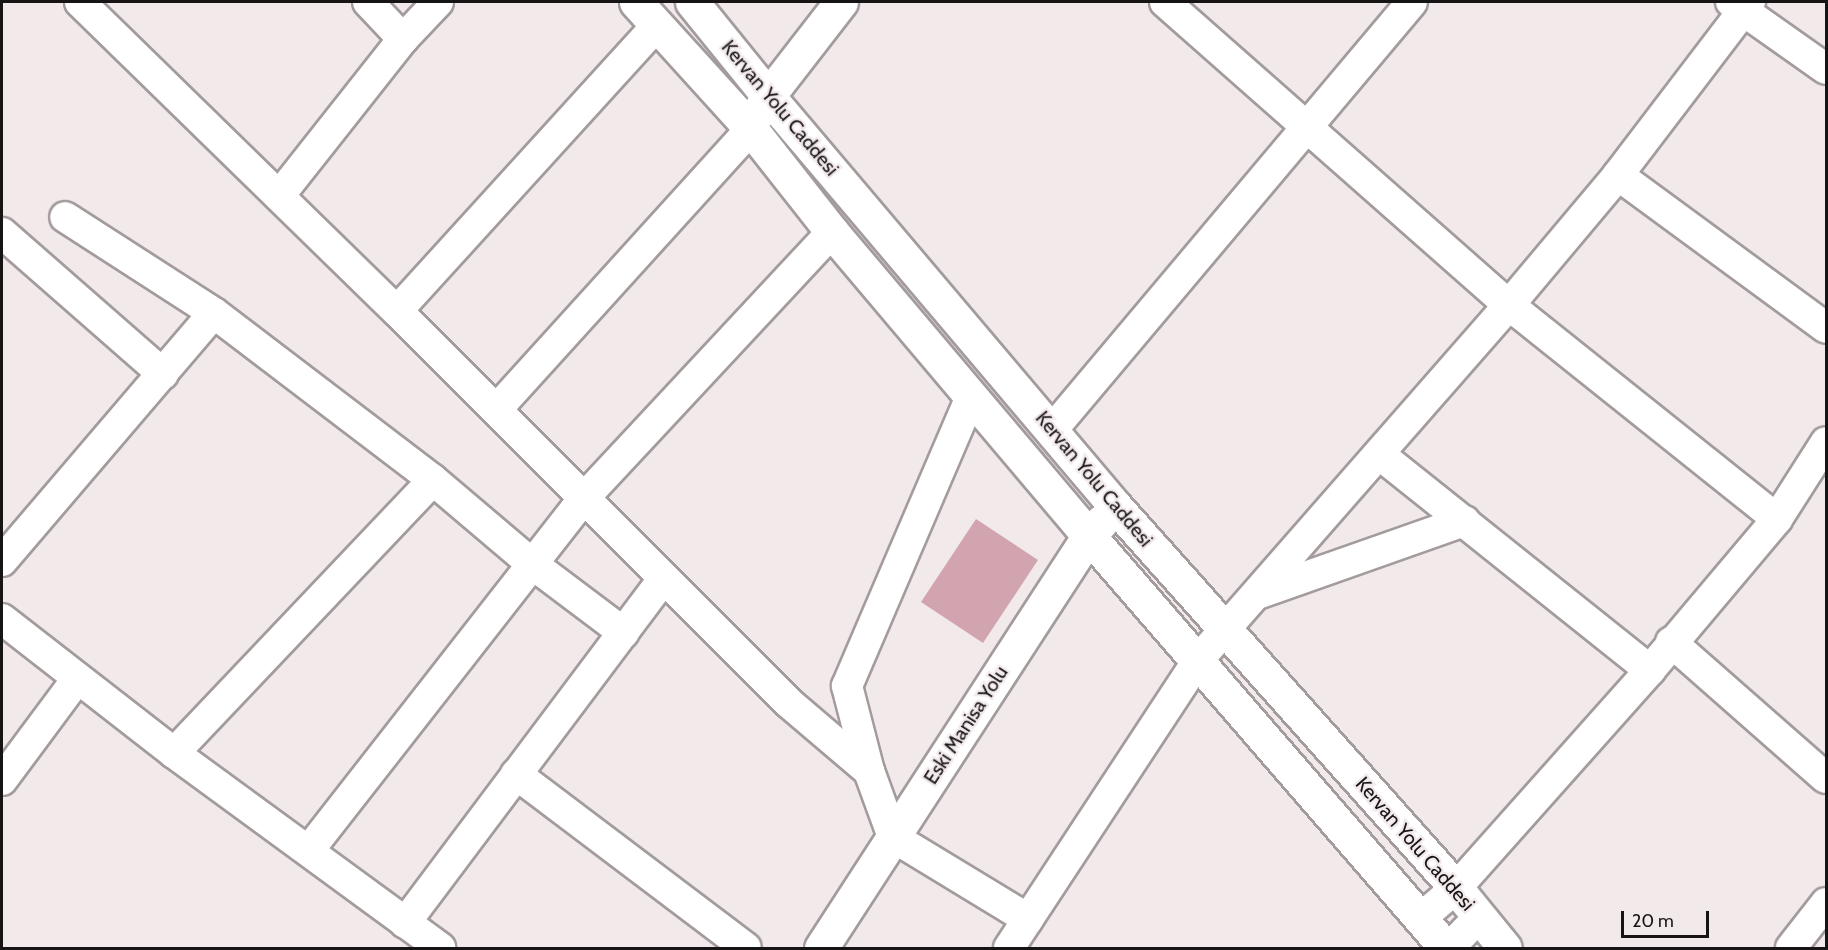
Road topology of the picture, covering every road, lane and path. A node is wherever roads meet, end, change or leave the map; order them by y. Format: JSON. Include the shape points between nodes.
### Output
{"nodes":[{"id":1,"x":80,"y":2,"type":"edge"},
{"id":2,"x":368,"y":2,"type":"edge"},
{"id":3,"x":438,"y":2,"type":"edge"},
{"id":4,"x":692,"y":2,"type":"edge"},
{"id":5,"x":841,"y":2,"type":"edge"},
{"id":6,"x":1165,"y":2,"type":"edge"},
{"id":7,"x":1412,"y":2,"type":"edge"},
{"id":8,"x":1741,"y":5,"type":"edge"},
{"id":9,"x":646,"y":13,"type":"edge"},
{"id":10,"x":403,"y":39,"type":"junction"},
{"id":11,"x":1827,"y":69,"type":"edge"},
{"id":12,"x":768,"y":96,"type":"junction"},
{"id":13,"x":1306,"y":127,"type":"junction"},
{"id":14,"x":751,"y":129,"type":"junction"},
{"id":15,"x":1618,"y":175,"type":"junction"},
{"id":16,"x":279,"y":196,"type":"junction"},
{"id":17,"x":65,"y":218,"type":"dead end"},
{"id":18,"x":832,"y":232,"type":"junction"},
{"id":19,"x":2,"y":233,"type":"edge"},
{"id":20,"x":1509,"y":305,"type":"junction"},
{"id":21,"x":397,"y":311,"type":"junction"},
{"id":22,"x":214,"y":313,"type":"junction"},
{"id":23,"x":1827,"y":328,"type":"edge"},
{"id":24,"x":163,"y":374,"type":"junction"},
{"id":25,"x":971,"y":396,"type":"junction"},
{"id":26,"x":496,"y":410,"type":"junction"},
{"id":27,"x":1052,"y":430,"type":"junction"},
{"id":28,"x":1827,"y":442,"type":"edge"},
{"id":29,"x":1379,"y":454,"type":"junction"},
{"id":30,"x":433,"y":480,"type":"junction"},
{"id":31,"x":584,"y":498,"type":"junction"},
{"id":32,"x":1115,"y":506,"type":"junction"},
{"id":33,"x":1777,"y":519,"type":"junction"},
{"id":34,"x":1465,"y":521,"type":"junction"},
{"id":35,"x":1089,"y":536,"type":"junction"},
{"id":36,"x":2,"y":561,"type":"edge"},
{"id":37,"x":531,"y":563,"type":"junction"},
{"id":38,"x":664,"y":578,"type":"junction"},
{"id":39,"x":1257,"y":594,"type":"junction"},
{"id":40,"x":2,"y":619,"type":"edge"},
{"id":41,"x":1223,"y":629,"type":"junction"},
{"id":42,"x":624,"y":633,"type":"junction"},
{"id":43,"x":1671,"y":642,"type":"junction"},
{"id":44,"x":1198,"y":660,"type":"junction"},
{"id":45,"x":1650,"y":670,"type":"junction"},
{"id":46,"x":77,"y":679,"type":"junction"},
{"id":47,"x":174,"y":753,"type":"junction"},
{"id":48,"x":869,"y":771,"type":"junction"},
{"id":49,"x":516,"y":774,"type":"junction"},
{"id":50,"x":1827,"y":778,"type":"edge"},
{"id":51,"x":2,"y":780,"type":"edge"},
{"id":52,"x":893,"y":837,"type":"junction"},
{"id":53,"x":309,"y":850,"type":"junction"},
{"id":54,"x":1456,"y":888,"type":"junction"},
{"id":55,"x":1827,"y":903,"type":"edge"},
{"id":56,"x":1479,"y":917,"type":"junction"},
{"id":57,"x":1421,"y":918,"type":"junction"},
{"id":58,"x":1028,"y":919,"type":"junction"},
{"id":59,"x":405,"y":923,"type":"junction"},
{"id":60,"x":440,"y":948,"type":"edge"},
{"id":61,"x":746,"y":948,"type":"edge"},
{"id":62,"x":821,"y":948,"type":"edge"},
{"id":63,"x":1009,"y":948,"type":"edge"},
{"id":64,"x":1447,"y":948,"type":"edge"},
{"id":65,"x":1505,"y":948,"type":"edge"},
{"id":66,"x":1791,"y":948,"type":"edge"}],
"edges":[{"from":1,"to":16,"type":"street"},
{"from":2,"to":10,"type":"street"},
{"from":3,"to":10,"type":"street"},
{"from":4,"to":12,"type":"main road","name":"Kervan Yolu Caddesi"},
{"from":5,"to":12,"type":"main road"},
{"from":6,"to":13,"type":"street"},
{"from":7,"to":13,"type":"street"},
{"from":8,"to":11,"type":"street"},
{"from":8,"to":15,"type":"street"},
{"from":9,"to":14,"type":"main road","name":"Kervan Yolu Caddesi"},
{"from":9,"to":21,"type":"street"},
{"from":10,"to":16,"type":"street"},
{"from":12,"to":14,"type":"main road"},
{"from":12,"to":27,"type":"main road","name":"Kervan Yolu Caddesi"},
{"from":13,"to":20,"type":"street"},
{"from":13,"to":27,"type":"street"},
{"from":14,"to":18,"type":"main road","name":"Kervan Yolu Caddesi"},
{"from":14,"to":26,"type":"street"},
{"from":15,"to":20,"type":"street"},
{"from":15,"to":23,"type":"street"},
{"from":16,"to":21,"type":"street"},
{"from":17,"to":22,"type":"street"},
{"from":18,"to":25,"type":"main road","name":"Kervan Yolu Caddesi"},
{"from":18,"to":31,"type":"street"},
{"from":19,"to":24,"type":"street"},
{"from":20,"to":29,"type":"street"},
{"from":20,"to":33,"type":"street"},
{"from":21,"to":26,"type":"street"},
{"from":22,"to":24,"type":"street"},
{"from":22,"to":30,"type":"street"},
{"from":24,"to":36,"type":"street"},
{"from":25,"to":35,"type":"main road","name":"Kervan Yolu Caddesi"},
{"from":25,"to":48,"type":"street","via":[[847,686]]},
{"from":26,"to":31,"type":"street"},
{"from":27,"to":32,"type":"main road","name":"Kervan Yolu Caddesi"},
{"from":28,"to":33,"type":"street"},
{"from":29,"to":34,"type":"street"},
{"from":29,"to":39,"type":"street"},
{"from":30,"to":37,"type":"street"},
{"from":30,"to":47,"type":"street"},
{"from":31,"to":37,"type":"street"},
{"from":31,"to":38,"type":"street"},
{"from":32,"to":35,"type":"main road","name":"Eski Manisa Yolu"},
{"from":32,"to":41,"type":"main road","name":"Kervan Yolu Caddesi"},
{"from":33,"to":43,"type":"street"},
{"from":34,"to":39,"type":"street"},
{"from":34,"to":45,"type":"street"},
{"from":35,"to":44,"type":"main road","name":"Kervan Yolu Caddesi"},
{"from":35,"to":52,"type":"main road","name":"Eski Manisa Yolu"},
{"from":37,"to":42,"type":"street"},
{"from":37,"to":53,"type":"street"},
{"from":38,"to":42,"type":"street"},
{"from":38,"to":48,"type":"street","via":[[789,703]]},
{"from":39,"to":41,"type":"street"},
{"from":40,"to":46,"type":"street"},
{"from":41,"to":44,"type":"street"},
{"from":41,"to":54,"type":"main road","name":"Kervan Yolu Caddesi"},
{"from":42,"to":49,"type":"street"},
{"from":43,"to":45,"type":"street"},
{"from":43,"to":50,"type":"street"},
{"from":44,"to":57,"type":"main road","name":"Kervan Yolu Caddesi"},
{"from":44,"to":58,"type":"street"},
{"from":45,"to":54,"type":"street"},
{"from":46,"to":47,"type":"street"},
{"from":46,"to":51,"type":"street"},
{"from":47,"to":53,"type":"street"},
{"from":48,"to":52,"type":"street"},
{"from":49,"to":59,"type":"street"},
{"from":49,"to":61,"type":"street"},
{"from":52,"to":58,"type":"street"},
{"from":52,"to":62,"type":"main road","name":"Eski Manisa Yolu"},
{"from":53,"to":59,"type":"street"},
{"from":54,"to":56,"type":"main road","name":"Kervan Yolu Caddesi"},
{"from":54,"to":57,"type":"street"},
{"from":55,"to":66,"type":"street"},
{"from":56,"to":64,"type":"street"},
{"from":56,"to":65,"type":"main road","name":"Kervan Yolu Caddesi"},
{"from":57,"to":64,"type":"main road","name":"Kervan Yolu Caddesi"},
{"from":58,"to":63,"type":"street"},
{"from":59,"to":60,"type":"street"}]}
